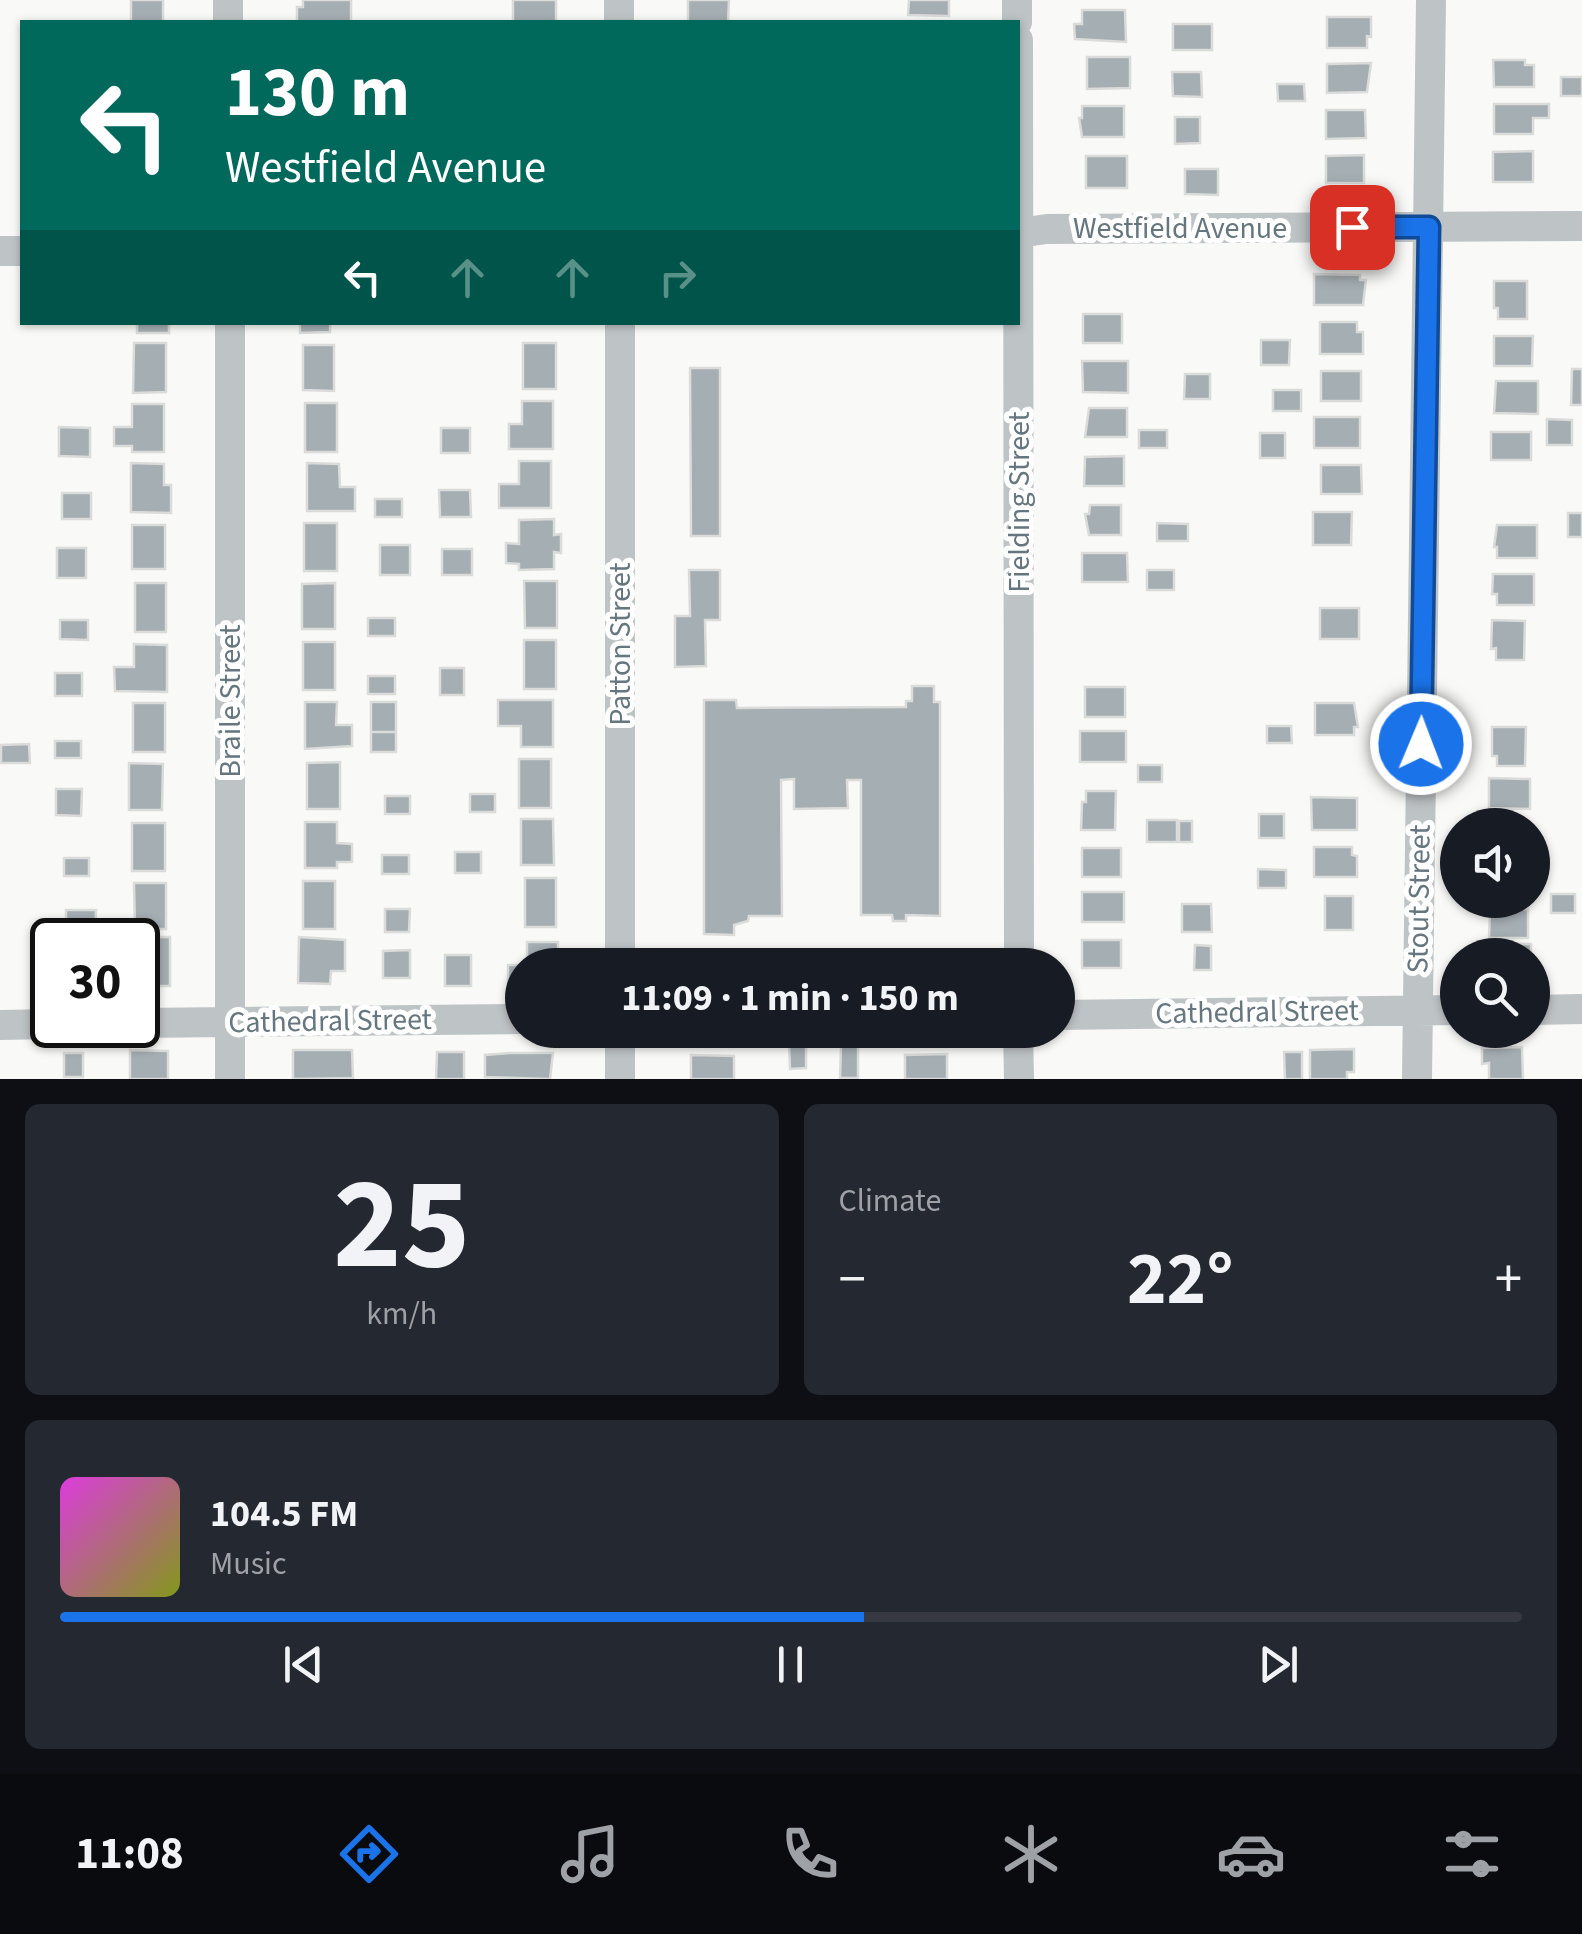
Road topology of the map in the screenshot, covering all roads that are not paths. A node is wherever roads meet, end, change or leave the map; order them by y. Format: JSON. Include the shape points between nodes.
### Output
{"nodes":[{"id":1,"x":1431,"y":0,"type":"edge"},
{"id":2,"x":1582,"y":226,"type":"edge"},
{"id":3,"x":1429,"y":227,"type":"junction"},
{"id":4,"x":1020,"y":233,"type":"edge"},
{"id":5,"x":230,"y":325,"type":"edge"},
{"id":6,"x":620,"y":325,"type":"edge"},
{"id":7,"x":1018,"y":325,"type":"edge"},
{"id":8,"x":620,"y":948,"type":"edge"},
{"id":9,"x":1019,"y":948,"type":"edge"},
{"id":10,"x":1582,"y":1009,"type":"edge"},
{"id":11,"x":1440,"y":1010,"type":"edge"},
{"id":12,"x":1550,"y":1010,"type":"edge"},
{"id":13,"x":1417,"y":1011,"type":"junction"},
{"id":14,"x":1075,"y":1014,"type":"edge"},
{"id":15,"x":505,"y":1019,"type":"edge"},
{"id":16,"x":230,"y":1022,"type":"junction"},
{"id":17,"x":160,"y":1023,"type":"edge"},
{"id":18,"x":30,"y":1024,"type":"edge"},
{"id":19,"x":0,"y":1025,"type":"edge"},
{"id":20,"x":620,"y":1048,"type":"edge"},
{"id":21,"x":1018,"y":1048,"type":"edge"},
{"id":22,"x":230,"y":1079,"type":"edge"},
{"id":23,"x":620,"y":1079,"type":"edge"},
{"id":24,"x":1018,"y":1079,"type":"edge"},
{"id":25,"x":1417,"y":1079,"type":"edge"}],
"edges":[{"from":1,"to":3,"type":"street","name":"Stout Street"},
{"from":2,"to":3,"type":"street","name":"Westfield Avenue"},
{"from":3,"to":4,"type":"street","name":"Westfield Avenue"},
{"from":3,"to":13,"type":"street","name":"Stout Street"},
{"from":5,"to":16,"type":"street","name":"Braile Street"},
{"from":6,"to":8,"type":"street","name":"Patton Street"},
{"from":7,"to":9,"type":"street","name":"Fielding Street"},
{"from":10,"to":12,"type":"street"},
{"from":11,"to":13,"type":"street","name":"Cathedral Street"},
{"from":13,"to":14,"type":"street","name":"Cathedral Street"},
{"from":13,"to":25,"type":"street","name":"Stout Street"},
{"from":15,"to":16,"type":"street","name":"Cathedral Street"},
{"from":16,"to":17,"type":"street","name":"Cathedral Street"},
{"from":16,"to":22,"type":"street","name":"Braile Street"},
{"from":18,"to":19,"type":"street"},
{"from":20,"to":23,"type":"street"},
{"from":21,"to":24,"type":"street"}]}
